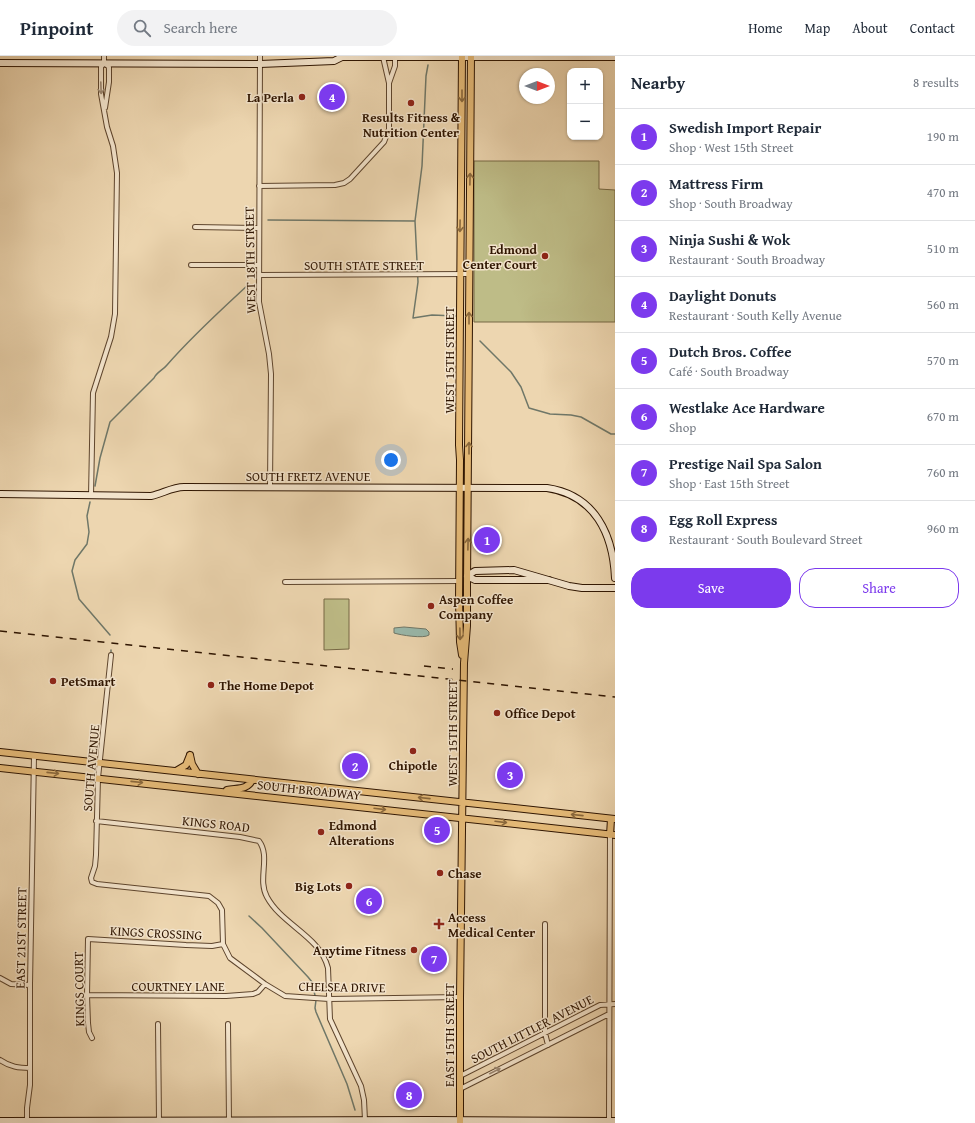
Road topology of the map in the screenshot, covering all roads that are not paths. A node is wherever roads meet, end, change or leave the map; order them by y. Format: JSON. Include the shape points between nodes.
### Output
{"nodes":[{"id":1,"x":260,"y":56,"type":"edge"},
{"id":2,"x":342,"y":56,"type":"edge"},
{"id":3,"x":350,"y":57,"type":"edge"},
{"id":4,"x":383,"y":57,"type":"junction"},
{"id":5,"x":395,"y":57,"type":"junction"},
{"id":6,"x":462,"y":57,"type":"edge"},
{"id":7,"x":471,"y":57,"type":"edge"},
{"id":8,"x":615,"y":57,"type":"edge"},
{"id":9,"x":104,"y":59,"type":"edge"},
{"id":10,"x":0,"y":63,"type":"edge"},
{"id":11,"x":260,"y":64,"type":"junction"},
{"id":12,"x":389,"y":83,"type":"junction"},
{"id":13,"x":105,"y":114,"type":"junction"},
{"id":14,"x":259,"y":186,"type":"junction"},
{"id":15,"x":195,"y":227,"type":"dead end"},
{"id":16,"x":258,"y":228,"type":"junction"},
{"id":17,"x":191,"y":265,"type":"dead end"},
{"id":18,"x":258,"y":265,"type":"junction"},
{"id":19,"x":460,"y":274,"type":"junction"},
{"id":20,"x":469,"y":274,"type":"junction"},
{"id":21,"x":258,"y":275,"type":"junction"},
{"id":22,"x":270,"y":486,"type":"junction"},
{"id":23,"x":460,"y":487,"type":"junction"},
{"id":24,"x":468,"y":487,"type":"junction"},
{"id":25,"x":0,"y":494,"type":"edge"},
{"id":26,"x":91,"y":496,"type":"junction"},
{"id":27,"x":614,"y":550,"type":"edge"},
{"id":28,"x":467,"y":576,"type":"junction"},
{"id":29,"x":615,"y":578,"type":"edge"},
{"id":30,"x":549,"y":580,"type":"junction"},
{"id":31,"x":459,"y":581,"type":"junction"},
{"id":32,"x":285,"y":582,"type":"dead end"},
{"id":33,"x":615,"y":588,"type":"edge"},
{"id":34,"x":112,"y":655,"type":"dead end"},
{"id":35,"x":464,"y":663,"type":"junction"},
{"id":36,"x":0,"y":752,"type":"edge"},
{"id":37,"x":34,"y":756,"type":"junction"},
{"id":38,"x":100,"y":763,"type":"junction"},
{"id":39,"x":0,"y":768,"type":"edge"},
{"id":40,"x":34,"y":771,"type":"junction"},
{"id":41,"x":176,"y":772,"type":"junction"},
{"id":42,"x":198,"y":774,"type":"junction"},
{"id":43,"x":98,"y":778,"type":"junction"},
{"id":44,"x":252,"y":780,"type":"junction"},
{"id":45,"x":218,"y":791,"type":"junction"},
{"id":46,"x":463,"y":802,"type":"junction"},
{"id":47,"x":463,"y":818,"type":"junction"},
{"id":48,"x":613,"y":819,"type":"edge"},
{"id":49,"x":96,"y":821,"type":"junction"},
{"id":50,"x":612,"y":835,"type":"edge"},
{"id":51,"x":545,"y":924,"type":"dead end"},
{"id":52,"x":88,"y":939,"type":"joint"},
{"id":53,"x":223,"y":944,"type":"junction"},
{"id":54,"x":0,"y":978,"type":"edge"},
{"id":55,"x":265,"y":984,"type":"junction"},
{"id":56,"x":30,"y":985,"type":"junction"},
{"id":57,"x":87,"y":995,"type":"junction"},
{"id":58,"x":460,"y":997,"type":"junction"},
{"id":59,"x":329,"y":999,"type":"junction"},
{"id":60,"x":609,"y":1004,"type":"junction"},
{"id":61,"x":615,"y":1004,"type":"edge"},
{"id":62,"x":609,"y":1014,"type":"junction"},
{"id":63,"x":158,"y":1024,"type":"dead end"},
{"id":64,"x":228,"y":1024,"type":"dead end"},
{"id":65,"x":545,"y":1033,"type":"junction"},
{"id":66,"x":92,"y":1038,"type":"dead end"},
{"id":67,"x":548,"y":1045,"type":"junction"},
{"id":68,"x":0,"y":1060,"type":"edge"},
{"id":69,"x":30,"y":1068,"type":"junction"},
{"id":70,"x":460,"y":1076,"type":"junction"},
{"id":71,"x":460,"y":1089,"type":"junction"},
{"id":72,"x":229,"y":1120,"type":"junction"},
{"id":73,"x":365,"y":1120,"type":"junction"},
{"id":74,"x":0,"y":1121,"type":"edge"},
{"id":75,"x":27,"y":1121,"type":"junction"},
{"id":76,"x":159,"y":1121,"type":"junction"},
{"id":77,"x":460,"y":1121,"type":"edge"},
{"id":78,"x":612,"y":1121,"type":"edge"},
{"id":79,"x":76,"y":1122,"type":"edge"},
{"id":80,"x":286,"y":1122,"type":"edge"},
{"id":81,"x":504,"y":1122,"type":"edge"},
{"id":82,"x":566,"y":1122,"type":"edge"}],
"edges":[{"from":1,"to":11,"type":"street","name":"WEST 18TH STREET"},
{"from":2,"to":3,"type":"main road"},
{"from":2,"to":11,"type":"main road","via":[[334,62]]},
{"from":3,"to":4,"type":"main road"},
{"from":4,"to":5,"type":"main road"},
{"from":4,"to":12,"type":"street"},
{"from":5,"to":6,"type":"main road"},
{"from":5,"to":12,"type":"street","via":[[395,66]]},
{"from":6,"to":7,"type":"main road"},
{"from":6,"to":19,"type":"main road","name":"WEST 15TH STREET","one_way":true},
{"from":7,"to":8,"type":"main road"},
{"from":20,"to":7,"type":"main road","name":"WEST 15TH STREET","one_way":true},
{"from":9,"to":10,"type":"main road"},
{"from":9,"to":11,"type":"main road"},
{"from":9,"to":13,"type":"street","one_way":true,"via":[[100,67]]},
{"from":9,"to":13,"type":"street","via":[[109,67]]},
{"from":11,"to":14,"type":"street","name":"WEST 18TH STREET"},
{"from":12,"to":14,"type":"street","via":[[387,136],[350,179],[335,185]]},
{"from":13,"to":26,"type":"street","via":[[117,173],[115,314],[111,337],[93,393]]},
{"from":14,"to":16,"type":"street","name":"WEST 18TH STREET"},
{"from":15,"to":16,"type":"street"},
{"from":16,"to":18,"type":"street","name":"WEST 18TH STREET"},
{"from":17,"to":18,"type":"street"},
{"from":18,"to":21,"type":"street","name":"WEST 18TH STREET"},
{"from":19,"to":20,"type":"street","name":"SOUTH STATE STREET"},
{"from":19,"to":21,"type":"street","name":"SOUTH STATE STREET"},
{"from":19,"to":23,"type":"main road","name":"WEST 15TH STREET"},
{"from":24,"to":20,"type":"main road","name":"WEST 15TH STREET","one_way":true},
{"from":21,"to":22,"type":"street","name":"WEST 18TH STREET","via":[[260,312],[271,374]]},
{"from":22,"to":23,"type":"main road","name":"SOUTH FRETZ AVENUE"},
{"from":22,"to":26,"type":"main road","name":"SOUTH FRETZ AVENUE","via":[[184,486],[151,496]]},
{"from":23,"to":24,"type":"main road","name":"SOUTH FRETZ AVENUE"},
{"from":23,"to":31,"type":"main road","name":"WEST 15TH STREET"},
{"from":24,"to":27,"type":"main road","name":"SOUTH FRETZ AVENUE","via":[[547,488],[567,493],[591,510]]},
{"from":28,"to":24,"type":"main road","name":"WEST 15TH STREET","one_way":true},
{"from":25,"to":26,"type":"main road","name":"SOUTH FRETZ AVENUE"},
{"from":27,"to":29,"type":"main road","name":"SOUTH FRETZ AVENUE"},
{"from":28,"to":30,"type":"main road","via":[[475,580]]},
{"from":28,"to":30,"type":"main road","via":[[475,570],[514,570]]},
{"from":28,"to":31,"type":"main road"},
{"from":28,"to":35,"type":"main road","name":"WEST 15TH STREET"},
{"from":30,"to":33,"type":"main road","via":[[582,588]]},
{"from":31,"to":32,"type":"street"},
{"from":31,"to":35,"type":"main road","name":"WEST 15TH STREET","one_way":true,"via":[[460,642]]},
{"from":34,"to":38,"type":"street","name":"SOUTH AVENUE"},
{"from":35,"to":46,"type":"main road","name":"WEST 15TH STREET"},
{"from":36,"to":37,"type":"main road","name":"SOUTH BROADWAY"},
{"from":37,"to":38,"type":"main road","name":"SOUTH BROADWAY"},
{"from":37,"to":40,"type":"street","name":"EAST 21ST STREET"},
{"from":38,"to":41,"type":"main road","name":"SOUTH BROADWAY"},
{"from":38,"to":43,"type":"street","name":"SOUTH AVENUE"},
{"from":39,"to":40,"type":"main road","name":"SOUTH BROADWAY"},
{"from":40,"to":43,"type":"main road","name":"SOUTH BROADWAY","one_way":true},
{"from":40,"to":56,"type":"street","name":"EAST 21ST STREET"},
{"from":41,"to":42,"type":"main road","name":"SOUTH BROADWAY"},
{"from":41,"to":42,"type":"main road","via":[[186,765],[190,755]]},
{"from":42,"to":44,"type":"main road","name":"SOUTH BROADWAY"},
{"from":43,"to":45,"type":"main road","name":"SOUTH BROADWAY","one_way":true},
{"from":43,"to":49,"type":"street","name":"SOUTH AVENUE"},
{"from":44,"to":45,"type":"main road","via":[[246,788]]},
{"from":46,"to":44,"type":"main road","name":"SOUTH BROADWAY","one_way":true},
{"from":45,"to":47,"type":"main road","name":"SOUTH BROADWAY","one_way":true},
{"from":46,"to":47,"type":"main road","name":"EAST 15TH STREET"},
{"from":48,"to":46,"type":"main road","name":"SOUTH BROADWAY","one_way":true},
{"from":47,"to":50,"type":"main road","name":"SOUTH BROADWAY","one_way":true},
{"from":47,"to":58,"type":"main road","name":"EAST 15TH STREET"},
{"from":48,"to":50,"type":"main road"},
{"from":49,"to":53,"type":"street","name":"SOUTH AVENUE","via":[[96,855],[92,882],[209,896],[218,902],[222,910]]},
{"from":49,"to":59,"type":"street","name":"KINGS ROAD","via":[[253,838],[259,841],[264,846],[263,881],[266,896],[275,910],[314,943],[326,960]]},
{"from":50,"to":60,"type":"street"},
{"from":51,"to":65,"type":"street"},
{"from":52,"to":53,"type":"street","name":"KINGS CROSSING","via":[[212,946]]},
{"from":52,"to":57,"type":"street","name":"KINGS COURT"},
{"from":53,"to":55,"type":"street","name":"CHELSEA DRIVE","via":[[230,958]]},
{"from":54,"to":56,"type":"street","via":[[11,984]]},
{"from":55,"to":57,"type":"street","name":"COURTNEY LANE","via":[[253,994],[226,996]]},
{"from":55,"to":59,"type":"street","name":"CHELSEA DRIVE","via":[[285,996]]},
{"from":56,"to":69,"type":"street","name":"EAST 21ST STREET"},
{"from":57,"to":66,"type":"street","name":"KINGS COURT","via":[[89,1032]]},
{"from":58,"to":59,"type":"street","name":"CHELSEA DRIVE"},
{"from":58,"to":70,"type":"main road","name":"EAST 15TH STREET"},
{"from":59,"to":73,"type":"street","name":"KINGS ROAD","via":[[330,1019],[361,1086]]},
{"from":60,"to":61,"type":"street","name":"SOUTH LITTLER AVENUE"},
{"from":60,"to":62,"type":"street"},
{"from":60,"to":65,"type":"street","name":"SOUTH LITTLER AVENUE","via":[[600,1005]]},
{"from":62,"to":67,"type":"street","name":"SOUTH LITTLER AVENUE"},
{"from":62,"to":78,"type":"street"},
{"from":63,"to":76,"type":"street"},
{"from":64,"to":72,"type":"street"},
{"from":65,"to":67,"type":"street"},
{"from":65,"to":70,"type":"street","name":"SOUTH LITTLER AVENUE"},
{"from":71,"to":67,"type":"street","name":"SOUTH LITTLER AVENUE","one_way":true},
{"from":68,"to":69,"type":"street","via":[[19,1068]]},
{"from":69,"to":75,"type":"street","name":"EAST 21ST STREET"},
{"from":70,"to":71,"type":"main road","name":"EAST 15TH STREET"},
{"from":71,"to":77,"type":"main road","name":"EAST 15TH STREET"},
{"from":72,"to":76,"type":"main road"},
{"from":72,"to":80,"type":"main road"},
{"from":73,"to":77,"type":"main road"},
{"from":73,"to":80,"type":"main road"},
{"from":74,"to":75,"type":"main road"},
{"from":75,"to":79,"type":"main road"},
{"from":76,"to":79,"type":"main road"},
{"from":77,"to":81,"type":"main road"},
{"from":78,"to":82,"type":"main road"},
{"from":81,"to":82,"type":"main road"}]}
